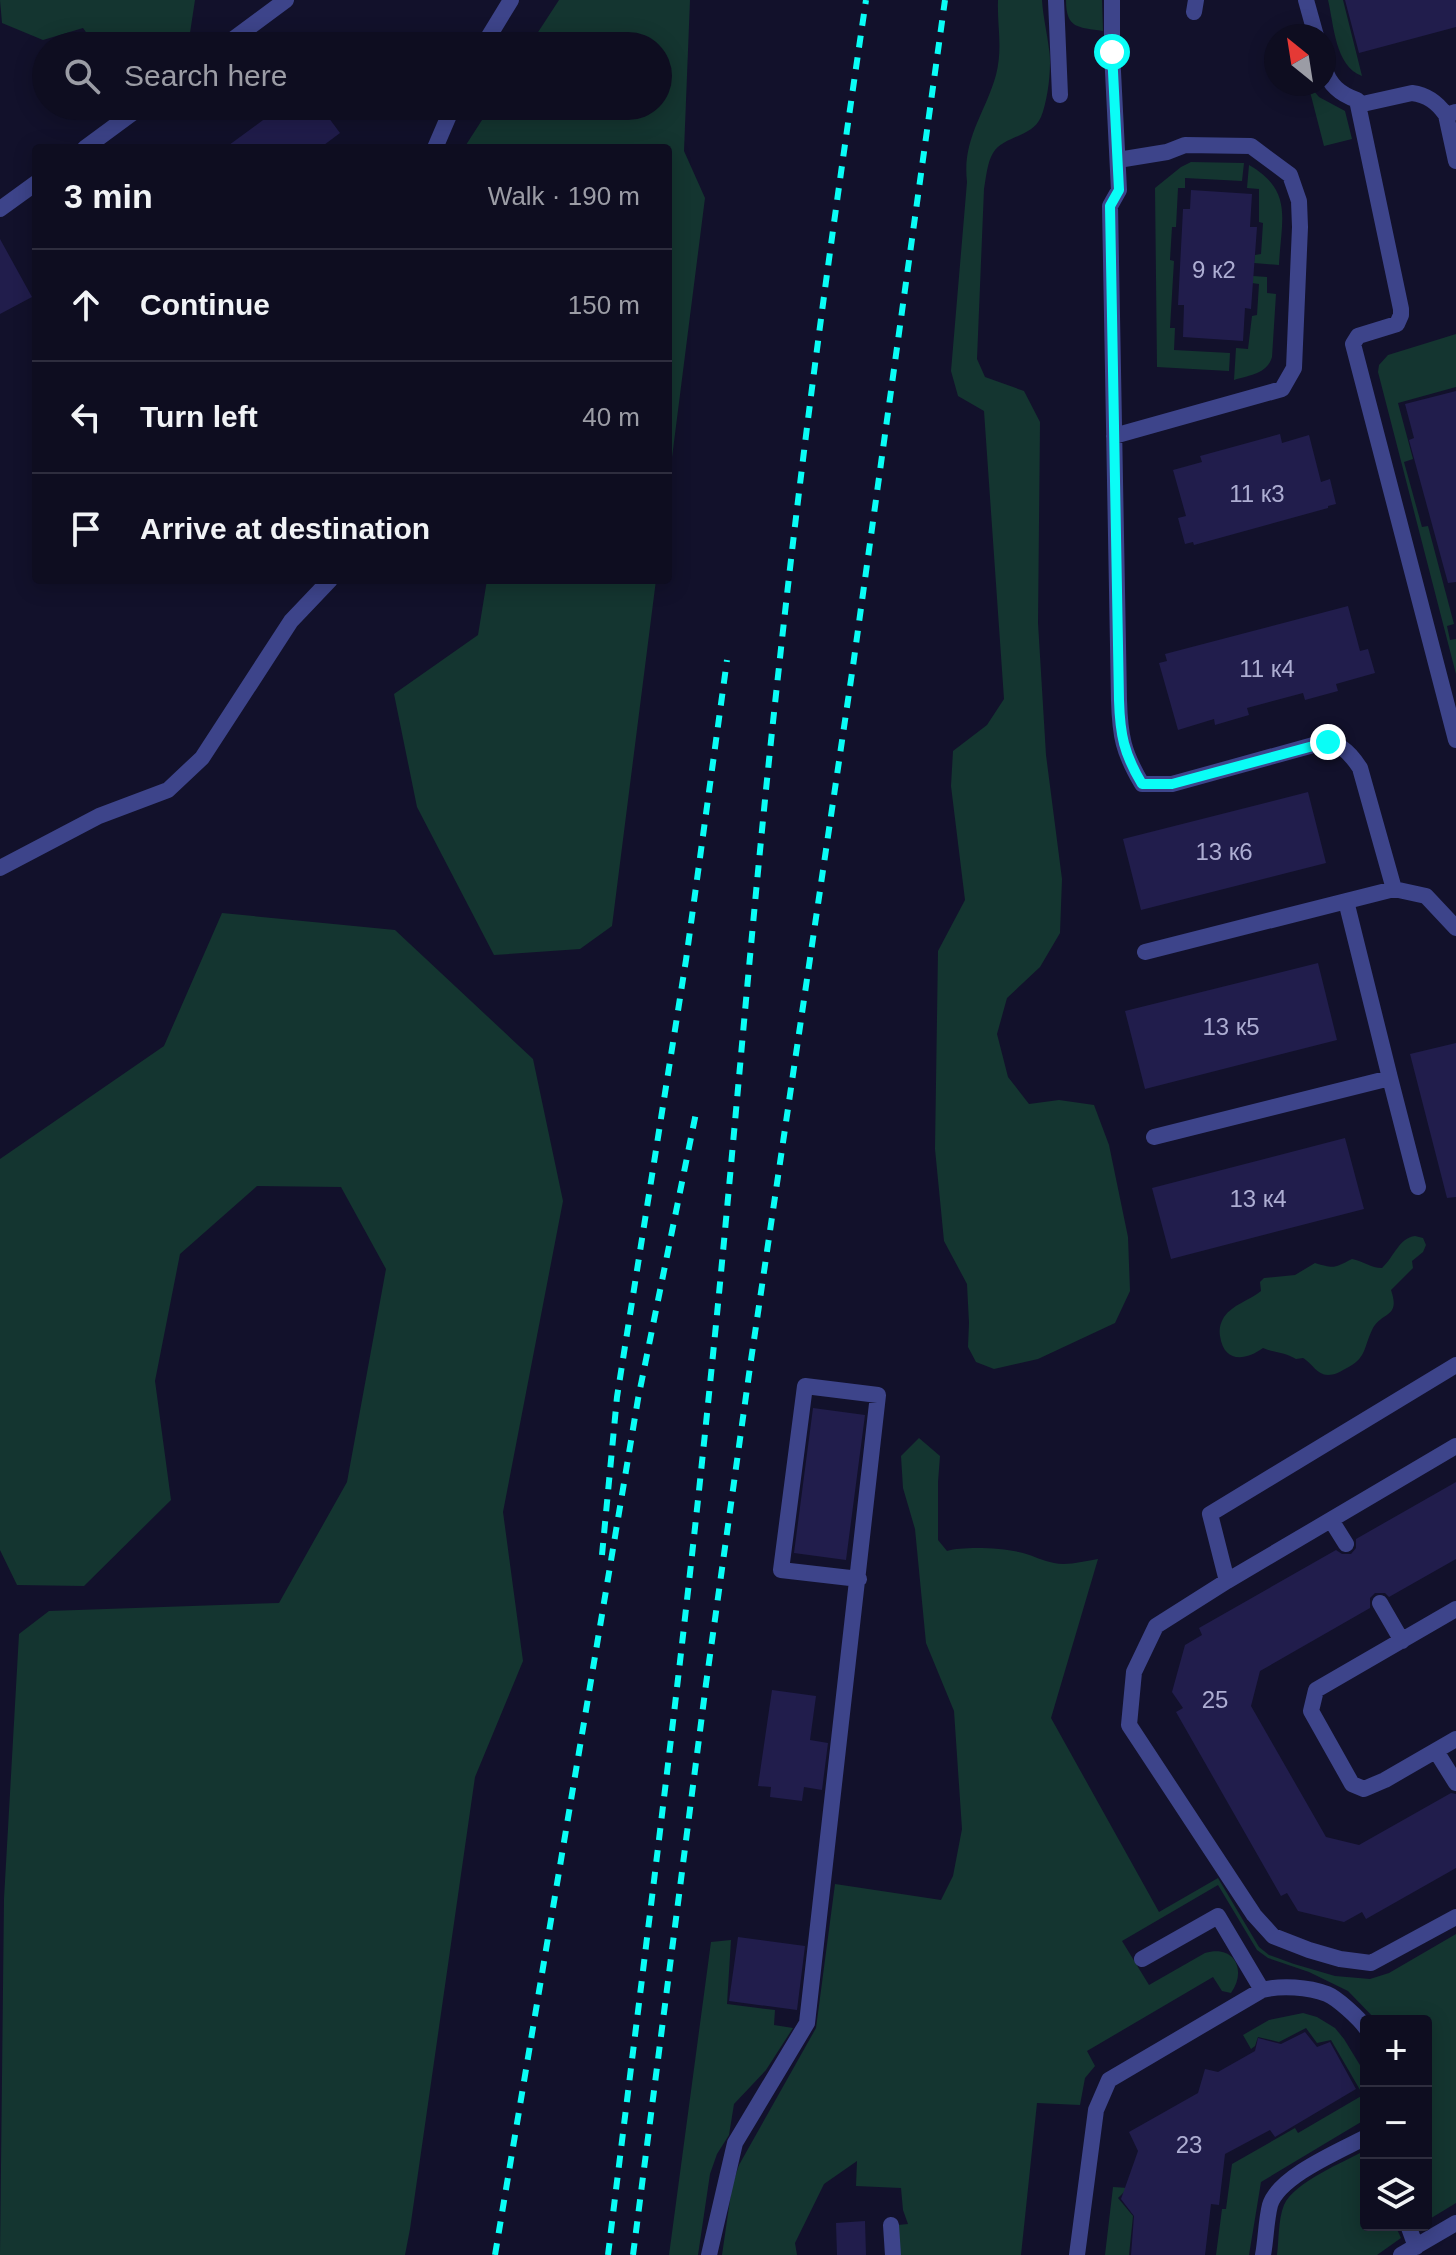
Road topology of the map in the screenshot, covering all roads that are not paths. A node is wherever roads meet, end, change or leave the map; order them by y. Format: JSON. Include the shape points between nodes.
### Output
{"nodes":[{"id":1,"x":286,"y":0,"type":"edge"},
{"id":2,"x":511,"y":0,"type":"edge"},
{"id":3,"x":1056,"y":0,"type":"edge"},
{"id":4,"x":1112,"y":0,"type":"edge"},
{"id":5,"x":1306,"y":0,"type":"edge"},
{"id":6,"x":1313,"y":24,"type":"edge"},
{"id":7,"x":243,"y":32,"type":"edge"},
{"id":8,"x":492,"y":32,"type":"edge"},
{"id":9,"x":1336,"y":87,"type":"edge"},
{"id":10,"x":1060,"y":95,"type":"dead end"},
{"id":11,"x":1358,"y":105,"type":"junction"},
{"id":12,"x":1451,"y":113,"type":"edge"},
{"id":13,"x":123,"y":120,"type":"edge"},
{"id":14,"x":447,"y":120,"type":"edge"},
{"id":15,"x":90,"y":144,"type":"edge"},
{"id":16,"x":437,"y":144,"type":"edge"},
{"id":17,"x":1118,"y":160,"type":"junction"},
{"id":18,"x":1456,"y":161,"type":"edge"},
{"id":19,"x":32,"y":186,"type":"edge"},
{"id":20,"x":0,"y":209,"type":"edge"},
{"id":21,"x":1114,"y":436,"type":"junction"},
{"id":22,"x":326,"y":584,"type":"edge"},
{"id":23,"x":1456,"y":740,"type":"edge"},
{"id":24,"x":0,"y":868,"type":"edge"},
{"id":25,"x":1394,"y":889,"type":"junction"},
{"id":26,"x":1346,"y":901,"type":"junction"},
{"id":27,"x":1456,"y":928,"type":"edge"},
{"id":28,"x":1145,"y":952,"type":"dead end"},
{"id":29,"x":1390,"y":1078,"type":"junction"},
{"id":30,"x":1154,"y":1137,"type":"dead end"},
{"id":31,"x":1418,"y":1187,"type":"dead end"},
{"id":32,"x":1456,"y":1365,"type":"edge"},
{"id":33,"x":1456,"y":1446,"type":"edge"},
{"id":34,"x":1331,"y":1520,"type":"junction"},
{"id":35,"x":1346,"y":1544,"type":"dead end"},
{"id":36,"x":859,"y":1579,"type":"junction"},
{"id":37,"x":1227,"y":1581,"type":"junction"},
{"id":38,"x":1380,"y":1603,"type":"dead end"},
{"id":39,"x":1456,"y":1609,"type":"edge"},
{"id":40,"x":1402,"y":1641,"type":"junction"},
{"id":41,"x":1456,"y":1739,"type":"edge"},
{"id":42,"x":1436,"y":1751,"type":"junction"},
{"id":43,"x":1456,"y":1783,"type":"edge"},
{"id":44,"x":1456,"y":1917,"type":"edge"},
{"id":45,"x":1142,"y":1959,"type":"dead end"},
{"id":46,"x":1262,"y":1990,"type":"junction"},
{"id":47,"x":1360,"y":2023,"type":"edge"},
{"id":48,"x":1360,"y":2140,"type":"edge"},
{"id":49,"x":1456,"y":2223,"type":"edge"},
{"id":50,"x":891,"y":2225,"type":"dead end"},
{"id":51,"x":1408,"y":2251,"type":"edge"},
{"id":52,"x":709,"y":2255,"type":"edge"},
{"id":53,"x":893,"y":2255,"type":"edge"},
{"id":54,"x":1077,"y":2255,"type":"edge"},
{"id":55,"x":1263,"y":2255,"type":"edge"}],
"edges":[{"from":1,"to":7,"type":"street"},
{"from":2,"to":8,"type":"street"},
{"from":3,"to":10,"type":"street"},
{"from":4,"to":17,"type":"street"},
{"from":5,"to":6,"type":"street"},
{"from":9,"to":11,"type":"street"},
{"from":11,"to":12,"type":"street","via":[[1412,93]]},
{"from":11,"to":23,"type":"street","via":[[1401,315],[1397,324],[1354,339],[1354,352]]},
{"from":12,"to":18,"type":"street"},
{"from":13,"to":15,"type":"street"},
{"from":14,"to":16,"type":"street"},
{"from":17,"to":21,"type":"street","via":[[1119,190],[1110,206]]},
{"from":17,"to":21,"type":"street","via":[[1185,145],[1251,146],[1290,175],[1300,227],[1294,368],[1282,389]]},
{"from":19,"to":20,"type":"street"},
{"from":21,"to":25,"type":"street","via":[[1120,728],[1142,784],[1172,784],[1317,744],[1342,747],[1360,768]]},
{"from":22,"to":24,"type":"street","via":[[291,621],[202,758],[168,790],[99,816]]},
{"from":25,"to":26,"type":"street"},
{"from":25,"to":27,"type":"street","via":[[1426,896]]},
{"from":26,"to":28,"type":"street"},
{"from":26,"to":29,"type":"street"},
{"from":29,"to":30,"type":"street"},
{"from":29,"to":31,"type":"street"},
{"from":32,"to":37,"type":"street","via":[[1210,1514]]},
{"from":33,"to":34,"type":"street"},
{"from":34,"to":35,"type":"street"},
{"from":34,"to":37,"type":"street"},
{"from":36,"to":36,"type":"street","via":[[878,1395],[805,1386],[781,1570]]},
{"from":36,"to":52,"type":"street","via":[[807,2023],[735,2143]]},
{"from":37,"to":44,"type":"street","via":[[1156,1626],[1134,1672],[1129,1725],[1254,1915],[1273,1936],[1340,1959],[1371,1963]]},
{"from":38,"to":40,"type":"street"},
{"from":39,"to":40,"type":"street"},
{"from":40,"to":42,"type":"street","via":[[1316,1690],[1311,1711],[1352,1784],[1364,1789]]},
{"from":41,"to":42,"type":"street"},
{"from":42,"to":43,"type":"street"},
{"from":45,"to":46,"type":"street","via":[[1218,1916]]},
{"from":46,"to":47,"type":"street","via":[[1294,1988],[1328,1995]]},
{"from":46,"to":54,"type":"street","via":[[1109,2080],[1096,2110]]},
{"from":48,"to":55,"type":"street","via":[[1278,2190]]},
{"from":49,"to":51,"type":"street"},
{"from":50,"to":53,"type":"street"}]}
